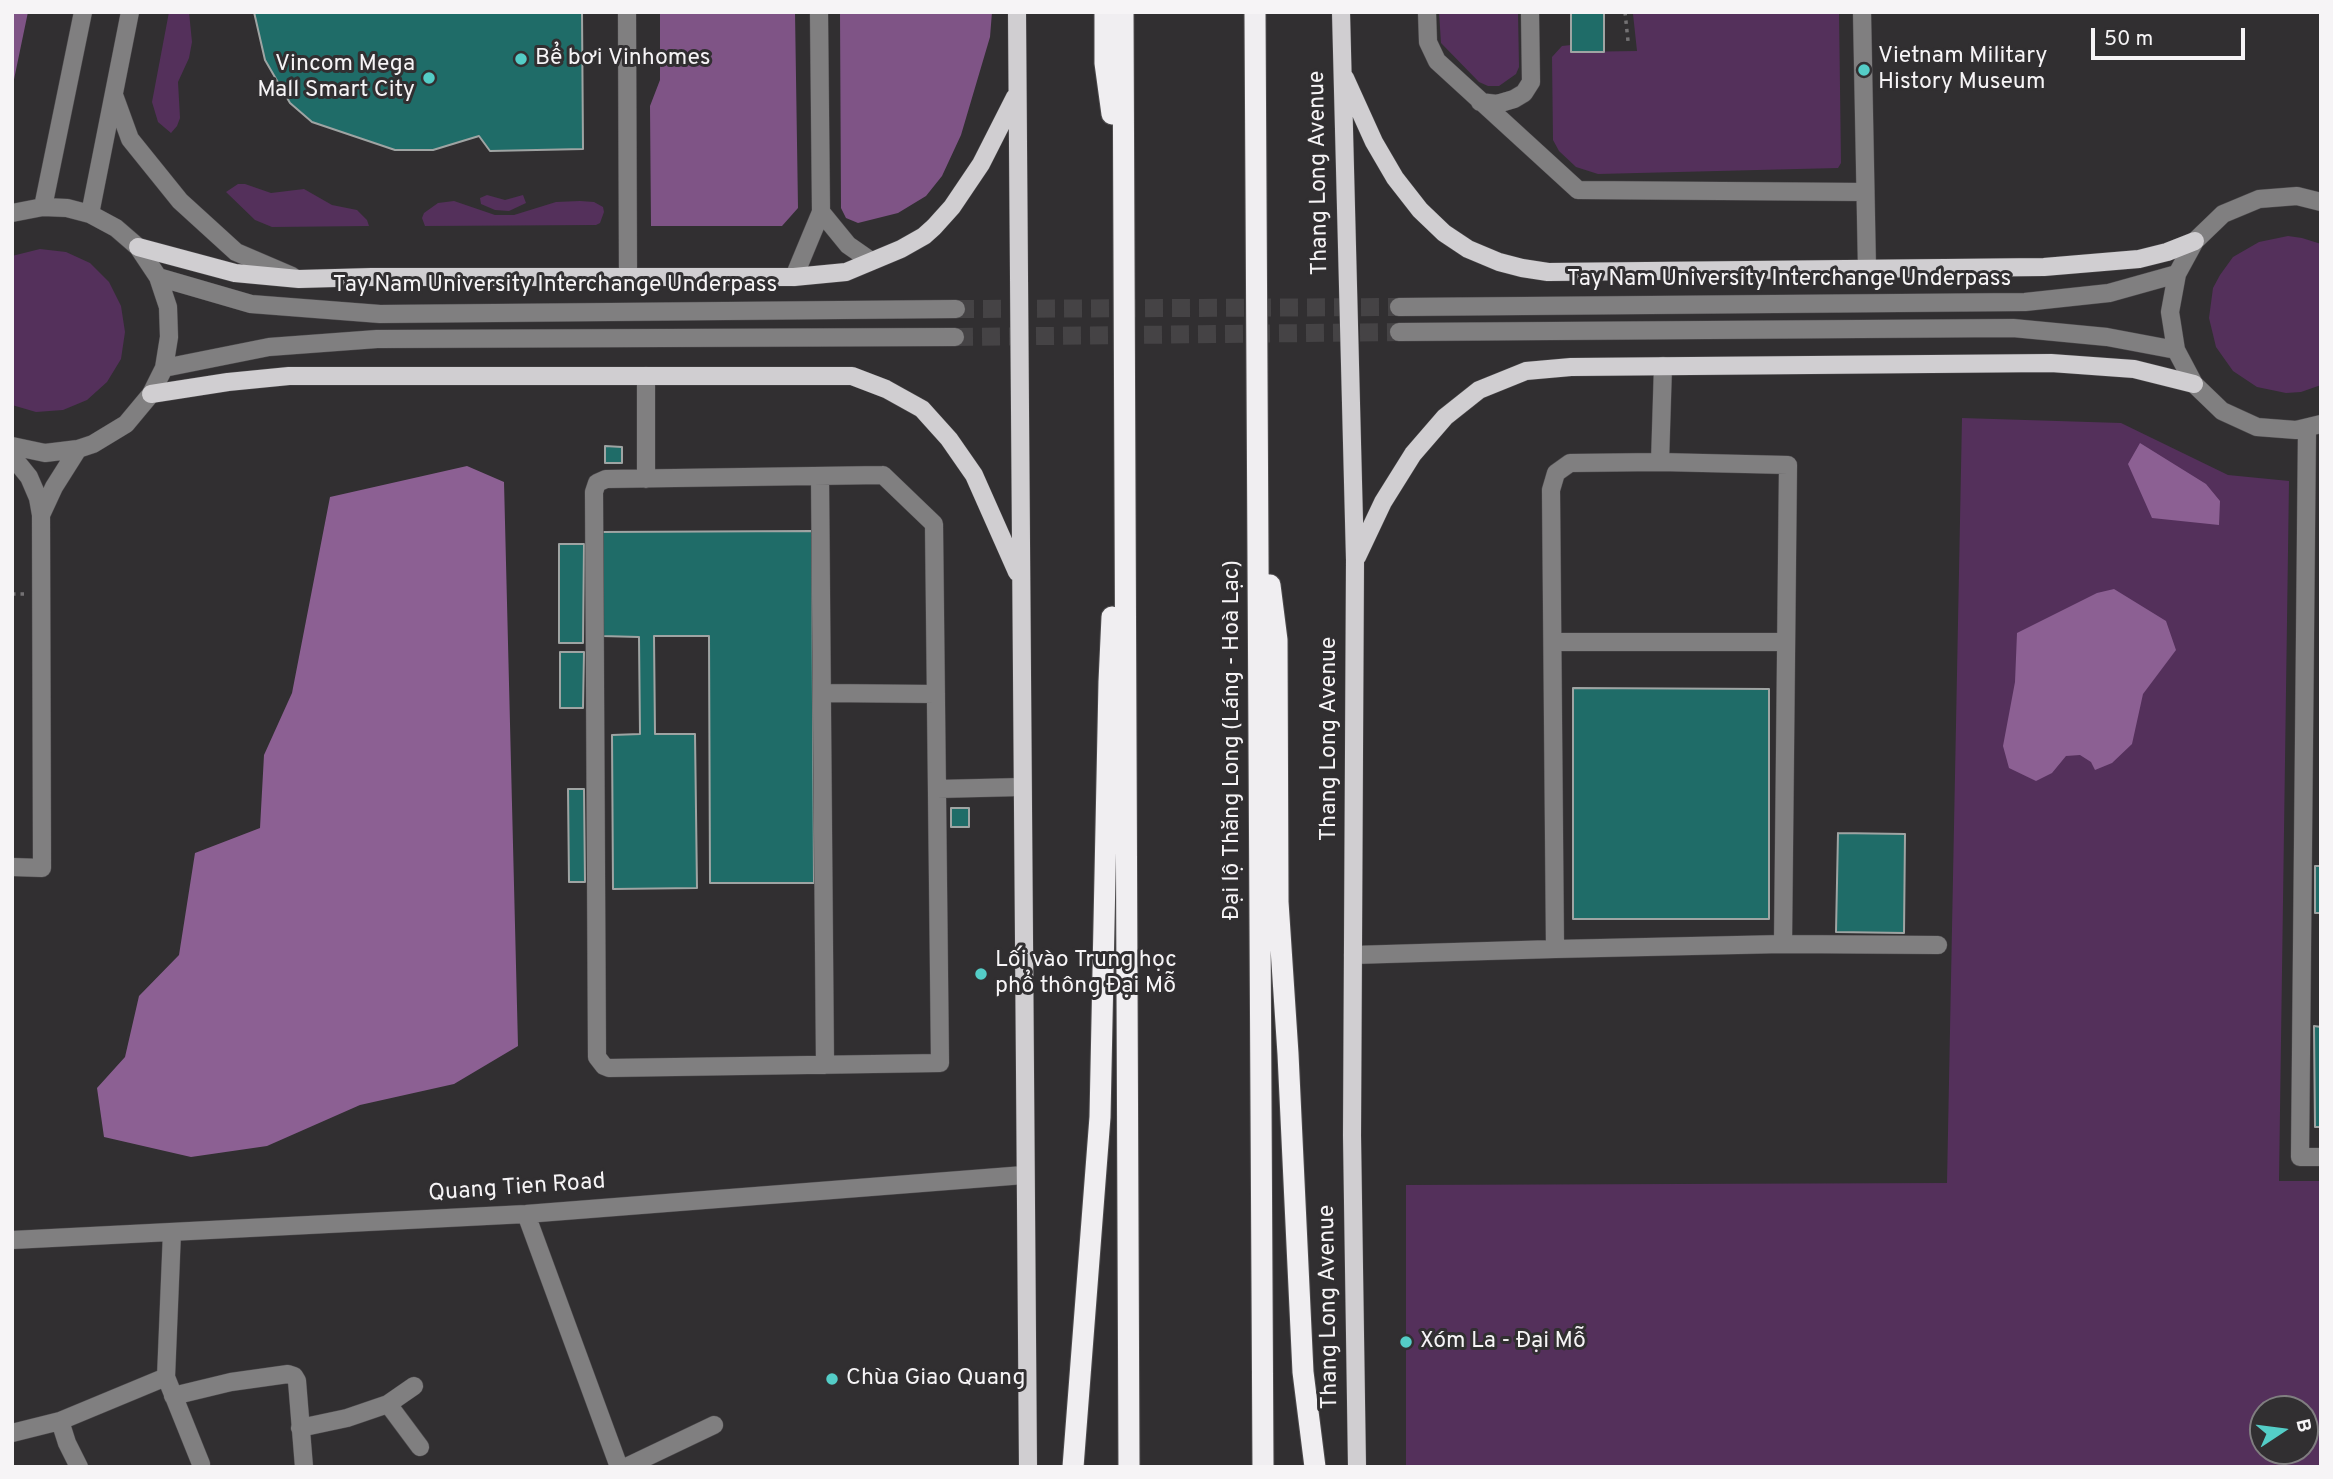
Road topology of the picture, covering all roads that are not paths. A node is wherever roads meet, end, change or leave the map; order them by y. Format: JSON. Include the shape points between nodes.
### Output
{"nodes":[{"id":1,"x":83,"y":12,"type":"edge"},
{"id":2,"x":130,"y":12,"type":"edge"},
{"id":3,"x":626,"y":12,"type":"edge"},
{"id":4,"x":819,"y":12,"type":"edge"},
{"id":5,"x":1017,"y":12,"type":"edge"},
{"id":6,"x":1105,"y":12,"type":"edge"},
{"id":7,"x":1123,"y":12,"type":"edge"},
{"id":8,"x":1258,"y":12,"type":"edge"},
{"id":9,"x":1341,"y":12,"type":"edge"},
{"id":10,"x":1427,"y":12,"type":"edge"},
{"id":11,"x":1530,"y":12,"type":"edge"},
{"id":12,"x":1862,"y":12,"type":"edge"},
{"id":13,"x":1341,"y":71,"type":"junction"},
{"id":14,"x":114,"y":94,"type":"junction"},
{"id":15,"x":1016,"y":94,"type":"junction"},
{"id":16,"x":1479,"y":102,"type":"junction"},
{"id":17,"x":1865,"y":192,"type":"junction"},
{"id":18,"x":1124,"y":196,"type":"junction"},
{"id":19,"x":2321,"y":202,"type":"edge"},
{"id":20,"x":44,"y":207,"type":"junction"},
{"id":21,"x":821,"y":212,"type":"junction"},
{"id":22,"x":12,"y":213,"type":"edge"},
{"id":23,"x":90,"y":214,"type":"junction"},
{"id":24,"x":2195,"y":240,"type":"junction"},
{"id":25,"x":138,"y":247,"type":"junction"},
{"id":26,"x":871,"y":261,"type":"junction"},
{"id":27,"x":1867,"y":269,"type":"junction"},
{"id":28,"x":2176,"y":274,"type":"junction"},
{"id":29,"x":628,"y":276,"type":"junction"},
{"id":30,"x":158,"y":277,"type":"junction"},
{"id":31,"x":794,"y":277,"type":"junction"},
{"id":32,"x":299,"y":279,"type":"junction"},
{"id":33,"x":1399,"y":307,"type":"tunnel mouth"},
{"id":34,"x":956,"y":309,"type":"tunnel mouth"},
{"id":35,"x":1399,"y":332,"type":"tunnel mouth"},
{"id":36,"x":955,"y":337,"type":"tunnel mouth"},
{"id":37,"x":2176,"y":350,"type":"junction"},
{"id":38,"x":1663,"y":366,"type":"junction"},
{"id":39,"x":164,"y":368,"type":"junction"},
{"id":40,"x":646,"y":376,"type":"junction"},
{"id":41,"x":2194,"y":384,"type":"junction"},
{"id":42,"x":151,"y":394,"type":"junction"},
{"id":43,"x":1124,"y":412,"type":"junction"},
{"id":44,"x":2314,"y":426,"type":"edge"},
{"id":45,"x":12,"y":446,"type":"edge"},
{"id":46,"x":78,"y":449,"type":"junction"},
{"id":47,"x":12,"y":456,"type":"edge"},
{"id":48,"x":1660,"y":462,"type":"junction"},
{"id":49,"x":820,"y":476,"type":"junction"},
{"id":50,"x":646,"y":479,"type":"junction"},
{"id":51,"x":1258,"y":484,"type":"junction"},
{"id":52,"x":2321,"y":505,"type":"edge"},
{"id":53,"x":41,"y":515,"type":"junction"},
{"id":54,"x":2306,"y":517,"type":"junction"},
{"id":55,"x":1355,"y":560,"type":"junction"},
{"id":56,"x":1020,"y":580,"type":"junction"},
{"id":57,"x":1553,"y":642,"type":"junction"},
{"id":58,"x":1786,"y":642,"type":"junction"},
{"id":59,"x":822,"y":693,"type":"junction"},
{"id":60,"x":936,"y":694,"type":"junction"},
{"id":61,"x":2321,"y":710,"type":"edge"},
{"id":62,"x":2305,"y":727,"type":"junction"},
{"id":63,"x":2304,"y":781,"type":"junction"},
{"id":64,"x":1021,"y":787,"type":"junction"},
{"id":65,"x":937,"y":789,"type":"junction"},
{"id":66,"x":2321,"y":797,"type":"edge"},
{"id":67,"x":12,"y":867,"type":"edge"},
{"id":68,"x":1783,"y":944,"type":"junction"},
{"id":69,"x":1938,"y":945,"type":"dead end"},
{"id":70,"x":1555,"y":949,"type":"junction"},
{"id":71,"x":1353,"y":955,"type":"junction"},
{"id":72,"x":825,"y":1065,"type":"junction"},
{"id":73,"x":2321,"y":1157,"type":"edge"},
{"id":74,"x":1024,"y":1175,"type":"junction"},
{"id":75,"x":526,"y":1214,"type":"junction"},
{"id":76,"x":172,"y":1232,"type":"junction"},
{"id":77,"x":12,"y":1240,"type":"edge"},
{"id":78,"x":166,"y":1377,"type":"junction"},
{"id":79,"x":414,"y":1387,"type":"dead end"},
{"id":80,"x":173,"y":1396,"type":"junction"},
{"id":81,"x":388,"y":1404,"type":"junction"},
{"id":82,"x":60,"y":1421,"type":"junction"},
{"id":83,"x":714,"y":1425,"type":"dead end"},
{"id":84,"x":300,"y":1428,"type":"junction"},
{"id":85,"x":12,"y":1433,"type":"edge"},
{"id":86,"x":420,"y":1447,"type":"dead end"},
{"id":87,"x":201,"y":1464,"type":"dead end"},
{"id":88,"x":79,"y":1467,"type":"edge"},
{"id":89,"x":304,"y":1467,"type":"edge"},
{"id":90,"x":619,"y":1467,"type":"edge"},
{"id":91,"x":626,"y":1467,"type":"edge"},
{"id":92,"x":1028,"y":1467,"type":"edge"},
{"id":93,"x":1073,"y":1467,"type":"edge"},
{"id":94,"x":1129,"y":1467,"type":"edge"},
{"id":95,"x":1263,"y":1467,"type":"edge"},
{"id":96,"x":1315,"y":1467,"type":"edge"},
{"id":97,"x":1357,"y":1467,"type":"edge"}],
"edges":[{"from":1,"to":20,"type":"street"},
{"from":2,"to":14,"type":"street"},
{"from":3,"to":29,"type":"street"},
{"from":4,"to":21,"type":"street"},
{"from":5,"to":15,"type":"main road"},
{"from":6,"to":18,"type":"highway","via":[[1105,63]]},
{"from":7,"to":18,"type":"highway"},
{"from":8,"to":51,"type":"highway","name":"Đại lộ Thăng Long (Láng - Hoà Lạc)"},
{"from":9,"to":13,"type":"main road","name":"Thang Long Avenue"},
{"from":10,"to":16,"type":"street","via":[[1428,42],[1437,61]]},
{"from":11,"to":16,"type":"street","via":[[1531,82],[1514,99],[1497,104]]},
{"from":12,"to":17,"type":"street"},
{"from":13,"to":27,"type":"main road","via":[[1374,142],[1420,210],[1468,249],[1499,262],[1548,272]]},
{"from":13,"to":55,"type":"main road","name":"Thang Long Avenue"},
{"from":14,"to":23,"type":"street"},
{"from":14,"to":32,"type":"street","via":[[130,139],[180,201],[236,252]]},
{"from":15,"to":26,"type":"main road","via":[[981,164],[952,207],[924,236]]},
{"from":15,"to":56,"type":"main road"},
{"from":16,"to":17,"type":"street","via":[[1578,190]]},
{"from":17,"to":27,"type":"street"},
{"from":18,"to":43,"type":"highway"},
{"from":19,"to":24,"type":"street","via":[[2297,196],[2259,199],[2223,214]]},
{"from":20,"to":22,"type":"street"},
{"from":20,"to":23,"type":"street"},
{"from":21,"to":26,"type":"street","via":[[848,245]]},
{"from":21,"to":31,"type":"street"},
{"from":23,"to":25,"type":"street"},
{"from":24,"to":27,"type":"main road","via":[[2139,259],[2092,265]]},
{"from":24,"to":28,"type":"street"},
{"from":25,"to":30,"type":"street"},
{"from":25,"to":32,"type":"main road","via":[[235,273]]},
{"from":26,"to":31,"type":"main road","via":[[846,271]]},
{"from":28,"to":33,"type":"street","name":"Tay Nam University Interchange Underpass","via":[[2109,293],[2025,303]]},
{"from":28,"to":37,"type":"street","via":[[2170,312]]},
{"from":29,"to":31,"type":"main road"},
{"from":29,"to":32,"type":"main road"},
{"from":30,"to":34,"type":"street","name":"Tay Nam University Interchange Underpass","via":[[251,304],[380,314]]},
{"from":30,"to":39,"type":"street","via":[[168,307]]},
{"from":35,"to":37,"type":"street","name":"Tay Nam University Interchange Underpass","via":[[2013,328],[2107,337]]},
{"from":36,"to":39,"type":"street","via":[[377,339],[269,347]]},
{"from":37,"to":41,"type":"street"},
{"from":38,"to":41,"type":"main road","via":[[2051,363],[2134,369]]},
{"from":38,"to":48,"type":"street"},
{"from":38,"to":55,"type":"main road","via":[[1526,371],[1479,390],[1445,417],[1413,454]]},
{"from":39,"to":42,"type":"street"},
{"from":40,"to":42,"type":"main road","via":[[289,376]]},
{"from":40,"to":50,"type":"street"},
{"from":40,"to":56,"type":"main road","via":[[852,376],[886,388],[922,409],[949,439],[974,475]]},
{"from":41,"to":44,"type":"street","via":[[2222,411],[2258,427],[2296,430]]},
{"from":42,"to":46,"type":"street","via":[[126,424]]},
{"from":43,"to":93,"type":"highway","via":[[1109,682],[1100,1117]]},
{"from":43,"to":94,"type":"highway"},
{"from":44,"to":54,"type":"street"},
{"from":45,"to":46,"type":"street","via":[[45,453]]},
{"from":46,"to":53,"type":"street"},
{"from":47,"to":53,"type":"street","via":[[29,477]]},
{"from":48,"to":57,"type":"street","via":[[1570,463],[1556,473],[1552,489]]},
{"from":48,"to":58,"type":"street","via":[[1787,465]]},
{"from":49,"to":50,"type":"street"},
{"from":49,"to":59,"type":"street"},
{"from":49,"to":60,"type":"street","via":[[883,475],[934,524]]},
{"from":50,"to":72,"type":"street","via":[[601,481],[594,492],[597,1057],[609,1068]]},
{"from":51,"to":95,"type":"highway","name":"Đại lộ Thăng Long (Láng - Hoà Lạc)"},
{"from":51,"to":96,"type":"highway","via":[[1277,640],[1278,902],[1303,1372]]},
{"from":52,"to":54,"type":"street"},
{"from":53,"to":67,"type":"street","via":[[42,868]]},
{"from":54,"to":62,"type":"street"},
{"from":55,"to":71,"type":"main road","name":"Thang Long Avenue"},
{"from":56,"to":64,"type":"main road"},
{"from":57,"to":58,"type":"street"},
{"from":57,"to":70,"type":"street"},
{"from":58,"to":68,"type":"street"},
{"from":59,"to":60,"type":"street"},
{"from":59,"to":72,"type":"street"},
{"from":60,"to":65,"type":"street"},
{"from":61,"to":62,"type":"street"},
{"from":62,"to":63,"type":"street"},
{"from":63,"to":66,"type":"street"},
{"from":63,"to":73,"type":"street","via":[[2300,1157]]},
{"from":64,"to":65,"type":"street"},
{"from":64,"to":74,"type":"main road"},
{"from":65,"to":72,"type":"street","via":[[940,1063]]},
{"from":68,"to":69,"type":"street"},
{"from":68,"to":70,"type":"street"},
{"from":70,"to":71,"type":"street"},
{"from":71,"to":97,"type":"main road","name":"Thang Long Avenue"},
{"from":74,"to":75,"type":"street","name":"Quang Tien Road"},
{"from":74,"to":92,"type":"main road"},
{"from":75,"to":76,"type":"street","name":"Quang Tien Road"},
{"from":75,"to":90,"type":"street"},
{"from":76,"to":77,"type":"street","name":"Quang Tien Road"},
{"from":76,"to":78,"type":"street"},
{"from":78,"to":80,"type":"street"},
{"from":78,"to":82,"type":"street"},
{"from":79,"to":81,"type":"street"},
{"from":80,"to":84,"type":"street","via":[[231,1382],[291,1375],[297,1381]]},
{"from":80,"to":87,"type":"street"},
{"from":81,"to":84,"type":"street"},
{"from":81,"to":86,"type":"street"},
{"from":82,"to":85,"type":"street"},
{"from":82,"to":88,"type":"street"},
{"from":83,"to":91,"type":"street"},
{"from":84,"to":89,"type":"street"}]}
